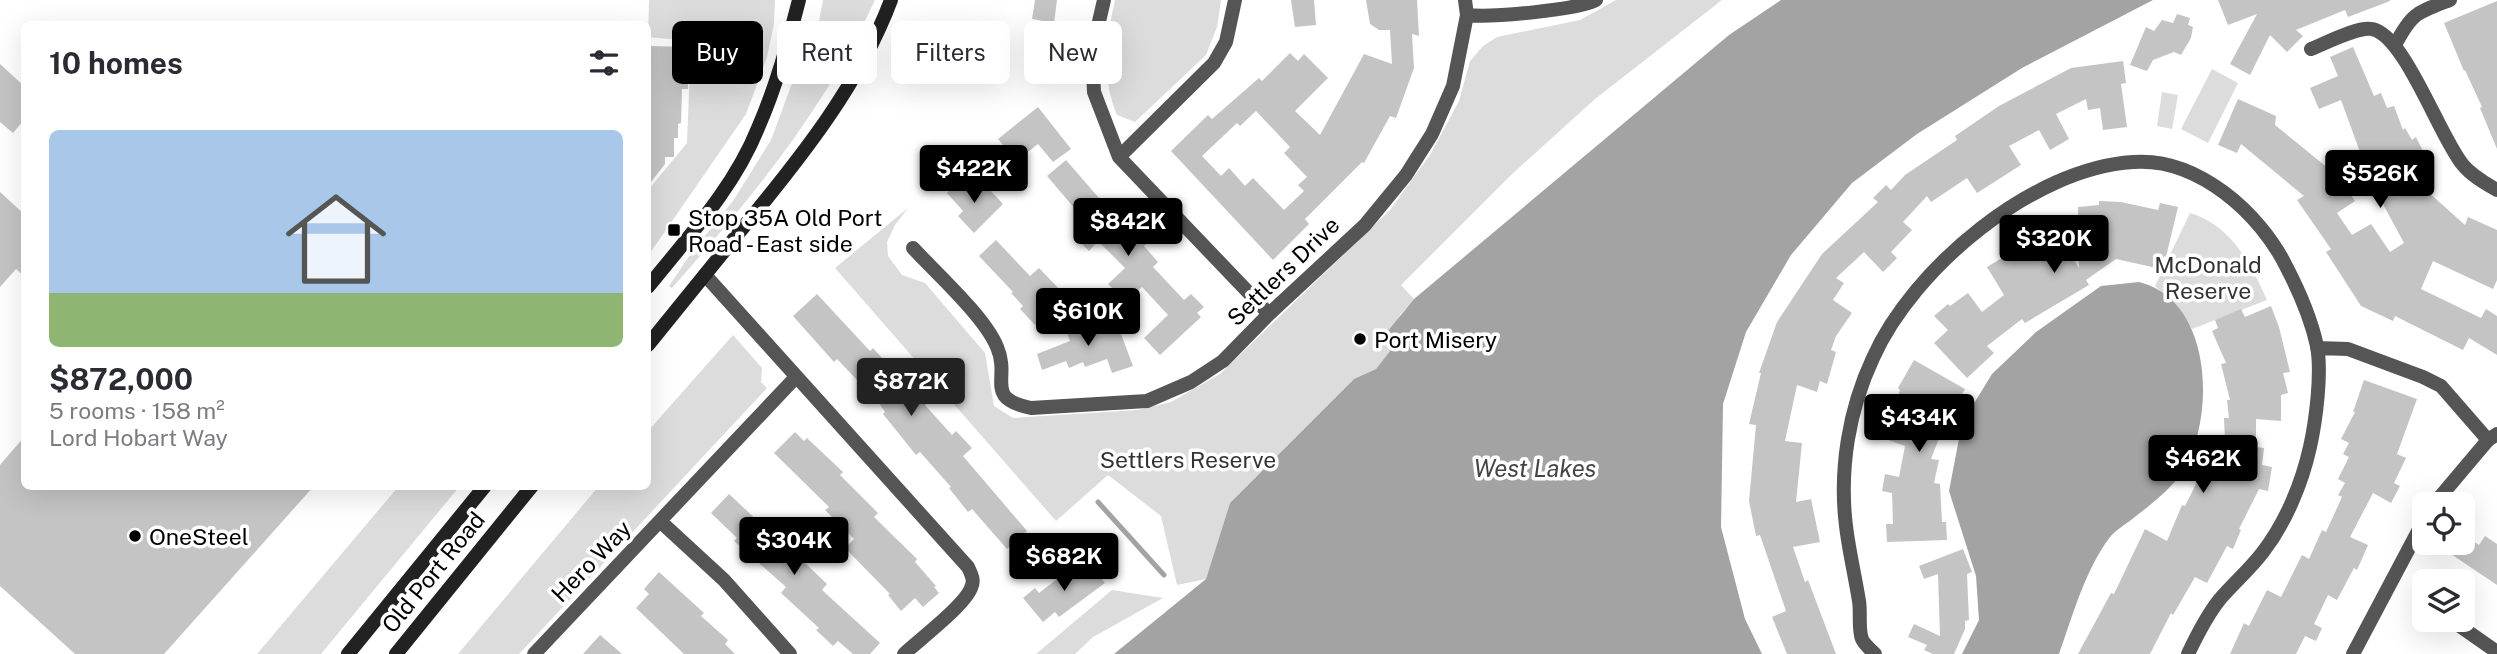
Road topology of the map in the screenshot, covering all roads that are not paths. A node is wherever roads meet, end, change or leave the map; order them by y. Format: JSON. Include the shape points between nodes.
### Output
{"nodes":[{"id":1,"x":799,"y":0,"type":"edge"},
{"id":2,"x":891,"y":0,"type":"edge"},
{"id":3,"x":1104,"y":0,"type":"edge"},
{"id":4,"x":1235,"y":0,"type":"edge"},
{"id":5,"x":1596,"y":0,"type":"edge"},
{"id":6,"x":2450,"y":0,"type":"edge"},
{"id":7,"x":1466,"y":7,"type":"edge"},
{"id":8,"x":2395,"y":45,"type":"junction"},
{"id":9,"x":2311,"y":49,"type":"dead end"},
{"id":10,"x":1119,"y":157,"type":"junction"},
{"id":11,"x":2497,"y":190,"type":"edge"},
{"id":12,"x":913,"y":248,"type":"dead end"},
{"id":13,"x":705,"y":275,"type":"junction"},
{"id":14,"x":651,"y":282,"type":"edge"},
{"id":15,"x":1269,"y":314,"type":"junction"},
{"id":16,"x":651,"y":341,"type":"edge"},
{"id":17,"x":2318,"y":348,"type":"junction"},
{"id":18,"x":796,"y":377,"type":"junction"},
{"id":19,"x":2493,"y":437,"type":"edge"},
{"id":20,"x":482,"y":490,"type":"edge"},
{"id":21,"x":529,"y":490,"type":"edge"},
{"id":22,"x":2445,"y":492,"type":"edge"},
{"id":23,"x":660,"y":522,"type":"junction"},
{"id":24,"x":2412,"y":541,"type":"edge"},
{"id":25,"x":2468,"y":632,"type":"edge"},
{"id":26,"x":2355,"y":652,"type":"edge"},
{"id":27,"x":2497,"y":652,"type":"edge"},
{"id":28,"x":348,"y":654,"type":"edge"},
{"id":29,"x":396,"y":654,"type":"edge"},
{"id":30,"x":534,"y":654,"type":"edge"},
{"id":31,"x":790,"y":654,"type":"edge"},
{"id":32,"x":904,"y":654,"type":"edge"},
{"id":33,"x":1875,"y":654,"type":"edge"},
{"id":34,"x":2188,"y":654,"type":"edge"}],
"edges":[{"from":1,"to":14,"type":"main road","via":[[758,130],[710,209]]},
{"from":2,"to":13,"type":"main road","via":[[817,134]]},
{"from":3,"to":10,"type":"street","via":[[1092,52],[1094,92]]},
{"from":4,"to":10,"type":"street","via":[[1226,42],[1214,63]]},
{"from":5,"to":7,"type":"street","via":[[1482,17]]},
{"from":6,"to":8,"type":"street","via":[[2417,12]]},
{"from":7,"to":15,"type":"street","name":"Settlers Drive","via":[[1453,86],[1432,134],[1406,175],[1365,225]]},
{"from":8,"to":9,"type":"street","via":[[2375,29],[2363,28]]},
{"from":8,"to":11,"type":"street","via":[[2462,163]]},
{"from":10,"to":15,"type":"street"},
{"from":12,"to":15,"type":"street","name":"Settlers Drive","via":[[985,326],[998,348],[1002,392],[1013,404],[1031,408],[1147,401],[1191,382],[1223,361]]},
{"from":13,"to":16,"type":"main road"},
{"from":13,"to":18,"type":"street"},
{"from":17,"to":19,"type":"street","via":[[2348,349],[2441,386]]},
{"from":17,"to":33,"type":"street","via":[[2302,298],[2277,247],[2245,210],[2207,181],[2171,165],[2136,161],[2092,167],[2007,210],[1961,244],[1926,278],[1873,356],[1855,404],[1845,458],[1844,507],[1862,640]]},
{"from":17,"to":34,"type":"street","via":[[2318,398],[2310,448],[2294,496],[2263,552],[2218,601]]},
{"from":18,"to":23,"type":"street","name":"Hero Way"},
{"from":18,"to":32,"type":"street","via":[[968,567],[973,578],[961,602]]},
{"from":19,"to":22,"type":"street"},
{"from":20,"to":28,"type":"main road","name":"Old Port Road"},
{"from":21,"to":29,"type":"main road","name":"Old Port Road"},
{"from":23,"to":30,"type":"street","name":"Hero Way"},
{"from":23,"to":31,"type":"street","via":[[724,580]]},
{"from":24,"to":26,"type":"street"},
{"from":25,"to":27,"type":"street"}]}
